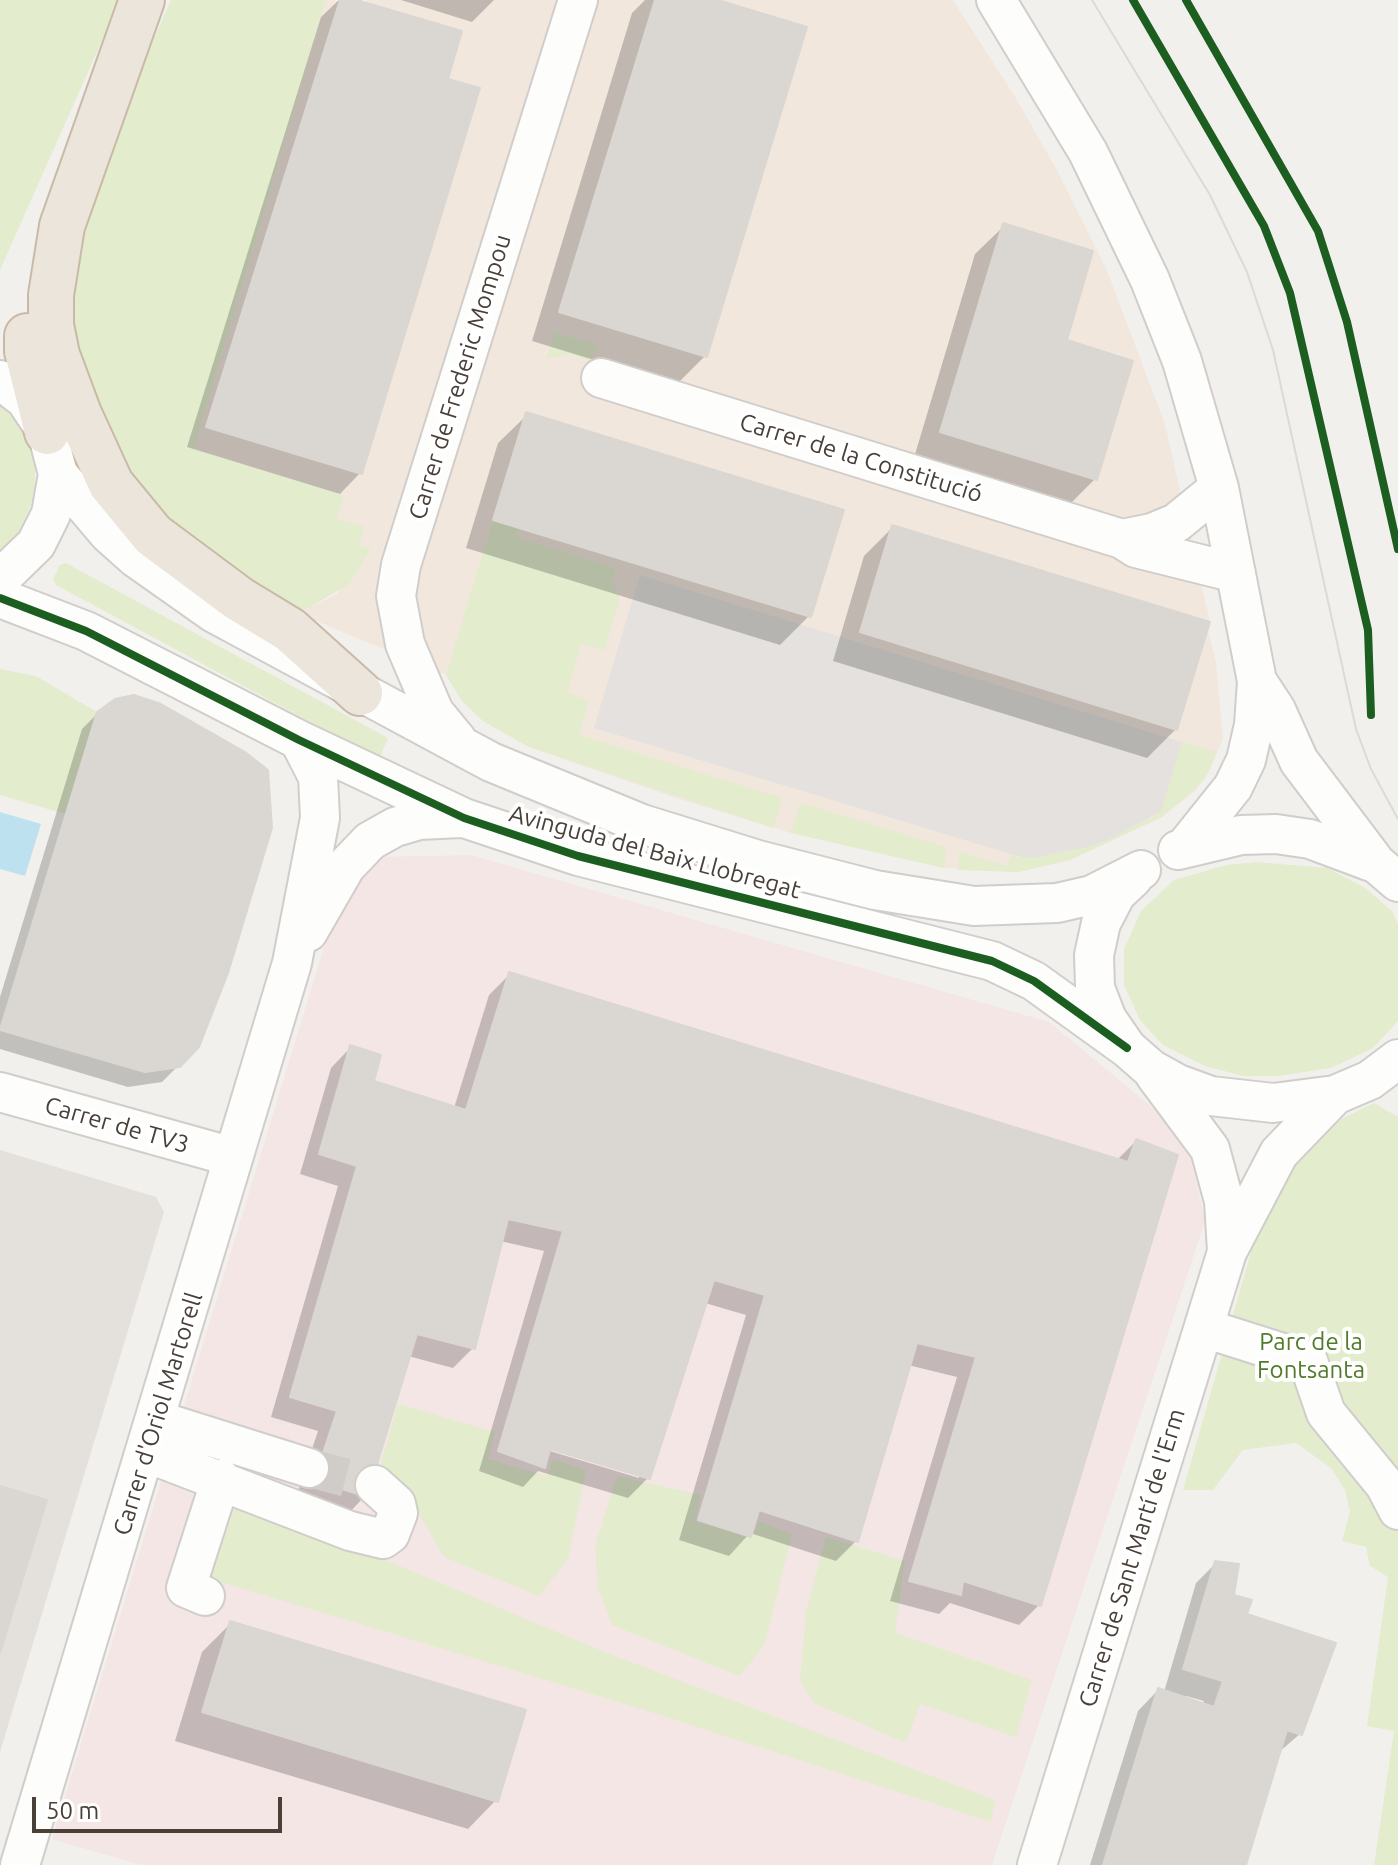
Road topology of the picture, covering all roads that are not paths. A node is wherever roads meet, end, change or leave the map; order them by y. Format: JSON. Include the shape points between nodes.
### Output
{"nodes":[{"id":1,"x":141,"y":0,"type":"edge"},
{"id":2,"x":578,"y":0,"type":"edge"},
{"id":3,"x":996,"y":0,"type":"edge"},
{"id":4,"x":601,"y":378,"type":"dead end"},
{"id":5,"x":0,"y":380,"type":"edge"},
{"id":6,"x":47,"y":432,"type":"junction"},
{"id":7,"x":58,"y":474,"type":"junction"},
{"id":8,"x":1219,"y":488,"type":"junction"},
{"id":9,"x":1122,"y":539,"type":"junction"},
{"id":10,"x":1236,"y":573,"type":"junction"},
{"id":11,"x":0,"y":579,"type":"edge"},
{"id":12,"x":0,"y":598,"type":"edge"},
{"id":13,"x":1257,"y":681,"type":"junction"},
{"id":14,"x":360,"y":693,"type":"junction"},
{"id":15,"x":299,"y":740,"type":"junction"},
{"id":16,"x":461,"y":745,"type":"junction"},
{"id":17,"x":464,"y":818,"type":"junction"},
{"id":18,"x":1185,"y":847,"type":"junction"},
{"id":19,"x":1141,"y":870,"type":"junction"},
{"id":20,"x":1388,"y":873,"type":"edge"},
{"id":21,"x":292,"y":963,"type":"junction"},
{"id":22,"x":1139,"y":1059,"type":"junction"},
{"id":23,"x":1389,"y":1076,"type":"edge"},
{"id":24,"x":0,"y":1092,"type":"edge"},
{"id":25,"x":1335,"y":1095,"type":"junction"},
{"id":26,"x":233,"y":1157,"type":"junction"},
{"id":27,"x":1227,"y":1252,"type":"junction"},
{"id":28,"x":1204,"y":1328,"type":"junction"},
{"id":29,"x":152,"y":1436,"type":"junction"},
{"id":30,"x":309,"y":1468,"type":"tunnel mouth"},
{"id":31,"x":221,"y":1479,"type":"junction"},
{"id":32,"x":375,"y":1485,"type":"tunnel mouth"},
{"id":33,"x":1398,"y":1510,"type":"edge"},
{"id":34,"x":205,"y":1596,"type":"dead end"},
{"id":35,"x":20,"y":1865,"type":"edge"},
{"id":36,"x":1037,"y":1865,"type":"edge"}],
"edges":[{"from":1,"to":6,"type":"highway","via":[[40,234],[27,351]]},
{"from":1,"to":14,"type":"highway","via":[[62,226],[51,295],[57,355],[111,484],[145,527],[191,565],[290,630]]},
{"from":2,"to":16,"type":"street","name":"Carrer de Frederic Mompou","via":[[401,565],[396,596],[405,644],[434,712]]},
{"from":3,"to":8,"type":"street","via":[[1088,152],[1150,280],[1182,361]]},
{"from":4,"to":9,"type":"street","name":"Carrer de la Constitució"},
{"from":5,"to":6,"type":"street","via":[[25,399]]},
{"from":6,"to":7,"type":"street"},
{"from":7,"to":11,"type":"street","via":[[51,514],[36,544]]},
{"from":7,"to":14,"type":"street","name":"Avinguda del Baix Llobregat","via":[[108,533],[169,583]]},
{"from":8,"to":9,"type":"street","via":[[1176,523]]},
{"from":8,"to":10,"type":"street"},
{"from":9,"to":10,"type":"street","name":"Carrer de la Constitució","via":[[1136,548]]},
{"from":10,"to":13,"type":"street"},
{"from":12,"to":15,"type":"street","name":"Avinguda del Baix Llobregat","via":[[86,631]]},
{"from":13,"to":18,"type":"street","via":[[1246,760],[1233,787]]},
{"from":13,"to":20,"type":"street","via":[[1299,761]]},
{"from":14,"to":16,"type":"street","name":"Avinguda del Baix Llobregat"},
{"from":15,"to":17,"type":"street","name":"Avinguda del Baix Llobregat"},
{"from":15,"to":21,"type":"street","name":"Carrer d'Oriol Martorell","via":[[318,777],[320,818]]},
{"from":16,"to":19,"type":"street","name":"Avinguda del Baix Llobregat","via":[[642,824],[758,860],[927,901],[974,906],[1057,903],[1092,895]]},
{"from":17,"to":21,"type":"street","name":"Carrer d'Oriol Martorell","via":[[419,820],[370,841],[325,897]]},
{"from":17,"to":22,"type":"street","name":"Avinguda del Baix Llobregat","via":[[578,856],[992,961],[1034,981]]},
{"from":18,"to":19,"type":"street","name":"Avinguda del Baix Llobregat"},
{"from":18,"to":20,"type":"street","via":[[1276,834],[1343,849]]},
{"from":19,"to":22,"type":"street","via":[[1116,894],[1101,923],[1094,955],[1095,988],[1107,1019]]},
{"from":21,"to":26,"type":"street","name":"Carrer d'Oriol Martorell"},
{"from":22,"to":25,"type":"street","via":[[1178,1084],[1240,1101],[1273,1103]]},
{"from":22,"to":27,"type":"street","name":"Carrer de Sant Martí de l'Erm","via":[[1210,1149],[1224,1201]]},
{"from":23,"to":25,"type":"street"},
{"from":24,"to":26,"type":"street","name":"Carrer de TV3"},
{"from":25,"to":27,"type":"street","name":"Carrer de Sant Martí de l'Erm","via":[[1279,1153]]},
{"from":26,"to":29,"type":"street","name":"Carrer d'Oriol Martorell"},
{"from":27,"to":28,"type":"street","name":"Carrer de Sant Martí de l'Erm"},
{"from":28,"to":33,"type":"street","via":[[1308,1361],[1326,1413],[1385,1485]]},
{"from":28,"to":36,"type":"street","name":"Carrer de Sant Martí de l'Erm"},
{"from":29,"to":30,"type":"street"},
{"from":29,"to":31,"type":"street"},
{"from":29,"to":35,"type":"street","name":"Carrer d'Oriol Martorell"},
{"from":31,"to":32,"type":"street","via":[[383,1539],[398,1513],[396,1504]]},
{"from":31,"to":34,"type":"street","via":[[186,1588]]}]}
